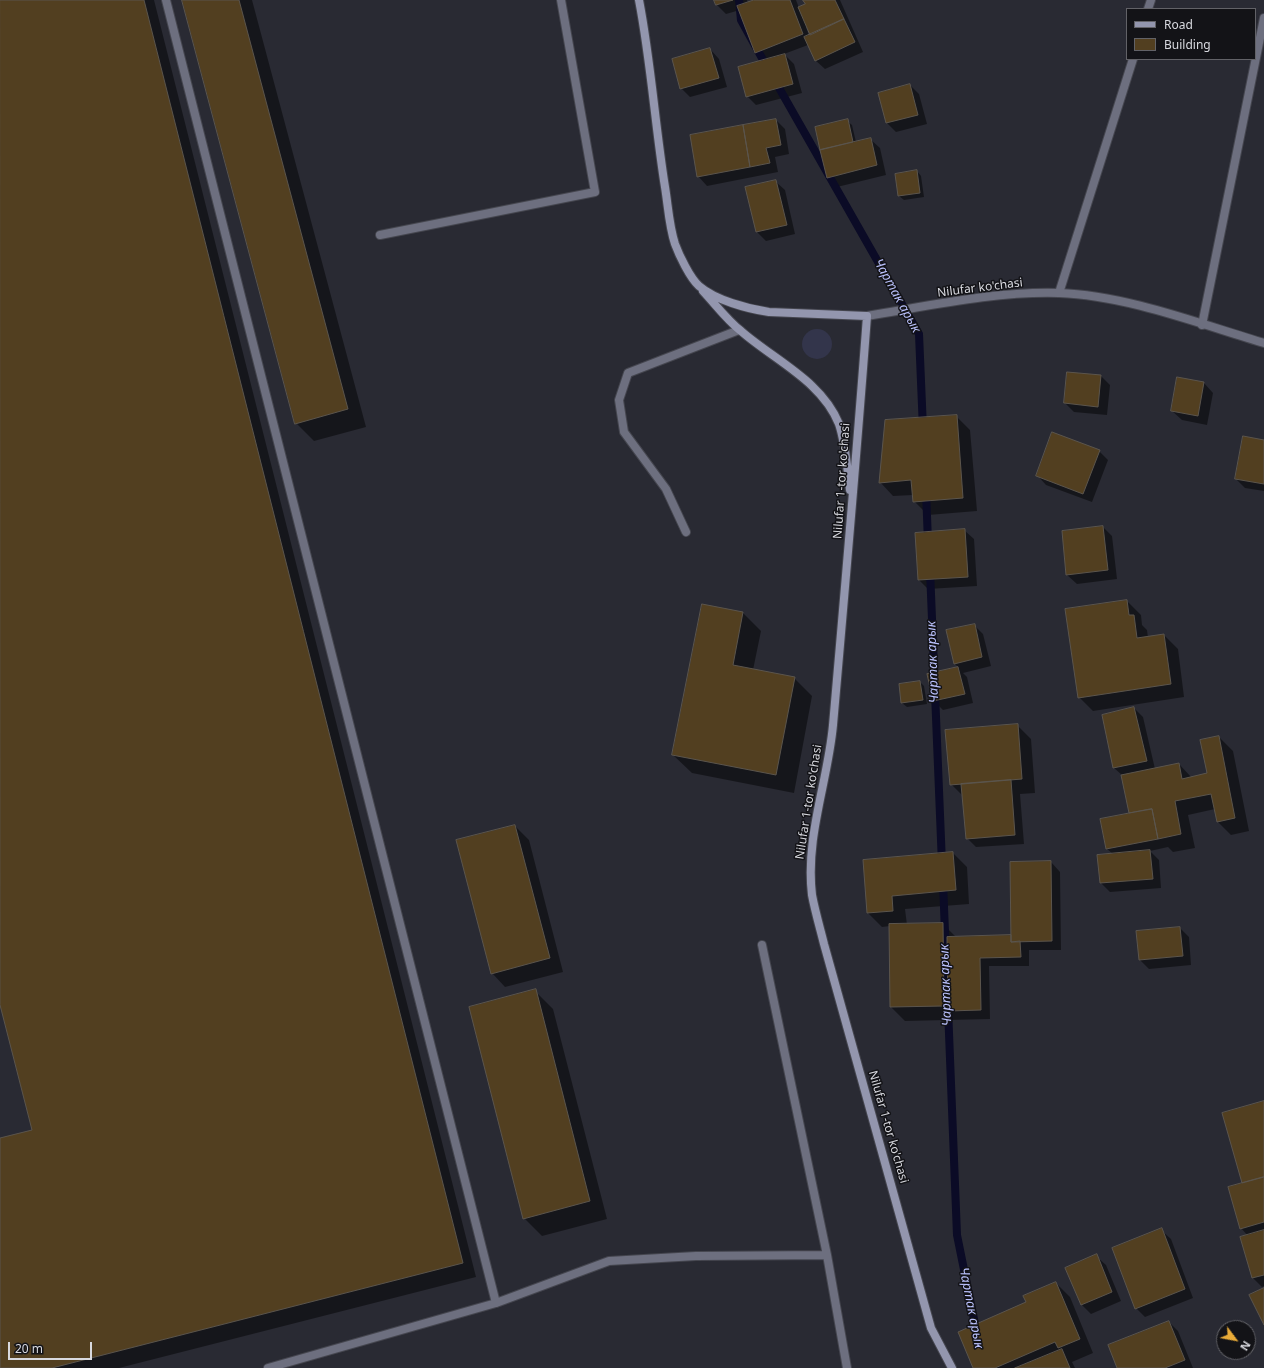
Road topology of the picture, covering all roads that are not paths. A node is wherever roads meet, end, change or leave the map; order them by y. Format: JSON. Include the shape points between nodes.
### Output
{"nodes":[{"id":1,"x":166,"y":0,"type":"edge"},
{"id":2,"x":560,"y":0,"type":"edge"},
{"id":3,"x":639,"y":0,"type":"edge"},
{"id":4,"x":1264,"y":18,"type":"edge"},
{"id":5,"x":1256,"y":58,"type":"edge"},
{"id":6,"x":1133,"y":60,"type":"edge"},
{"id":7,"x":1256,"y":60,"type":"edge"},
{"id":8,"x":380,"y":235,"type":"dead end"},
{"id":9,"x":698,"y":286,"type":"junction"},
{"id":10,"x":1059,"y":293,"type":"junction"},
{"id":11,"x":867,"y":316,"type":"junction"},
{"id":12,"x":1202,"y":325,"type":"junction"},
{"id":13,"x":739,"y":330,"type":"junction"},
{"id":14,"x":1264,"y":343,"type":"edge"},
{"id":15,"x":853,"y":506,"type":"junction"},
{"id":16,"x":686,"y":532,"type":"dead end"},
{"id":17,"x":762,"y":945,"type":"dead end"},
{"id":18,"x":827,"y":1255,"type":"junction"},
{"id":19,"x":496,"y":1303,"type":"junction"},
{"id":20,"x":268,"y":1368,"type":"edge"},
{"id":21,"x":847,"y":1368,"type":"edge"},
{"id":22,"x":952,"y":1368,"type":"edge"}],
"edges":[{"from":1,"to":19,"type":"street"},
{"from":2,"to":8,"type":"street","via":[[595,192]]},
{"from":3,"to":9,"type":"street","name":"Nilufar ko'chasi","via":[[674,242]]},
{"from":4,"to":5,"type":"street"},
{"from":6,"to":10,"type":"street"},
{"from":7,"to":12,"type":"street"},
{"from":9,"to":11,"type":"street","name":"Nilufar ko'chasi","via":[[719,298],[753,310]]},
{"from":9,"to":13,"type":"street","name":"Nilufar ko'chasi"},
{"from":10,"to":11,"type":"street","name":"Nilufar ko'chasi","via":[[993,296]]},
{"from":10,"to":12,"type":"street","name":"Nilufar ko'chasi","via":[[1118,300]]},
{"from":11,"to":15,"type":"street","name":"Nilufar 1-tor ko'chasi"},
{"from":12,"to":14,"type":"street","name":"Nilufar ko'chasi"},
{"from":13,"to":15,"type":"street","name":"Nilufar ko'chasi","via":[[803,378],[829,406],[843,437]]},
{"from":13,"to":16,"type":"street","via":[[628,373],[619,400],[624,432],[666,489]]},
{"from":15,"to":22,"type":"street","name":"Nilufar 1-tor ko'chasi","via":[[833,728],[815,826],[812,894],[931,1328]]},
{"from":17,"to":18,"type":"street"},
{"from":18,"to":19,"type":"street","via":[[696,1256],[609,1261]]},
{"from":18,"to":21,"type":"street"},
{"from":19,"to":20,"type":"street"}]}
